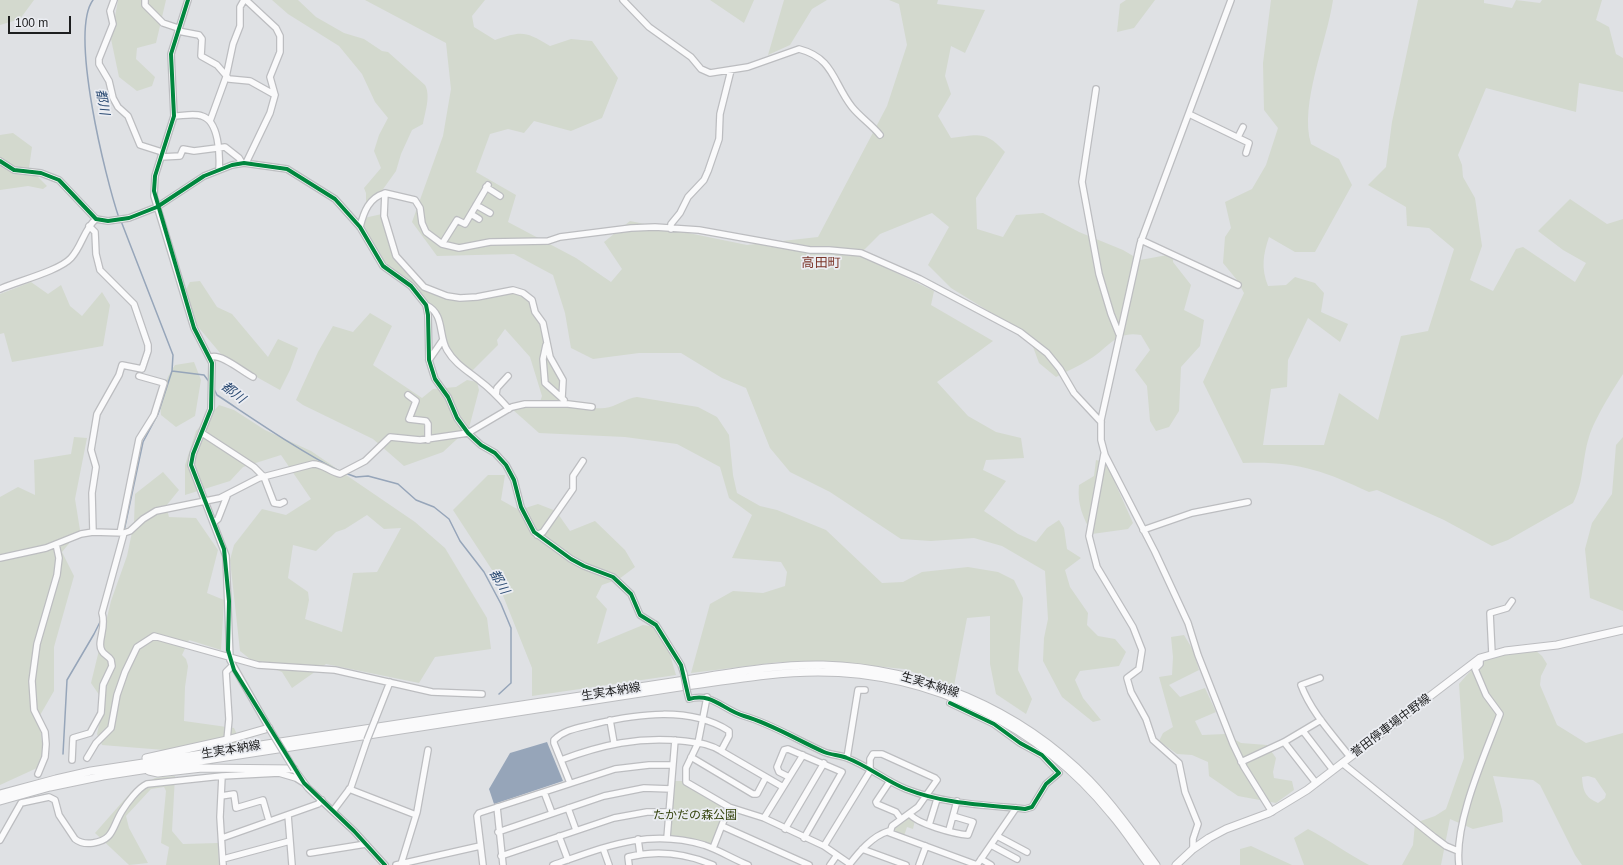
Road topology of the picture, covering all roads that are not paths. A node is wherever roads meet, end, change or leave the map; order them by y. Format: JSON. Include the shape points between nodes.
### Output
{"nodes":[{"id":1,"x":114,"y":0,"type":"edge"},
{"id":2,"x":145,"y":0,"type":"edge"},
{"id":3,"x":188,"y":0,"type":"edge"},
{"id":4,"x":245,"y":0,"type":"edge"},
{"id":5,"x":623,"y":0,"type":"edge"},
{"id":6,"x":1231,"y":0,"type":"edge"},
{"id":7,"x":178,"y":30,"type":"junction"},
{"id":8,"x":731,"y":70,"type":"junction"},
{"id":9,"x":226,"y":77,"type":"junction"},
{"id":10,"x":1096,"y":89,"type":"dead end"},
{"id":11,"x":275,"y":95,"type":"junction"},
{"id":12,"x":1189,"y":114,"type":"junction"},
{"id":13,"x":174,"y":116,"type":"junction"},
{"id":14,"x":210,"y":121,"type":"junction"},
{"id":15,"x":1243,"y":127,"type":"dead end"},
{"id":16,"x":880,"y":135,"type":"dead end"},
{"id":17,"x":1238,"y":136,"type":"junction"},
{"id":18,"x":220,"y":147,"type":"junction"},
{"id":19,"x":1246,"y":153,"type":"dead end"},
{"id":20,"x":162,"y":155,"type":"junction"},
{"id":21,"x":0,"y":161,"type":"edge"},
{"id":22,"x":244,"y":163,"type":"junction"},
{"id":23,"x":219,"y":170,"type":"junction"},
{"id":24,"x":385,"y":193,"type":"junction"},
{"id":25,"x":500,"y":196,"type":"dead end"},
{"id":26,"x":476,"y":205,"type":"junction"},
{"id":27,"x":157,"y":207,"type":"junction"},
{"id":28,"x":490,"y":213,"type":"dead end"},
{"id":29,"x":471,"y":214,"type":"junction"},
{"id":30,"x":96,"y":219,"type":"junction"},
{"id":31,"x":479,"y":219,"type":"dead end"},
{"id":32,"x":90,"y":226,"type":"junction"},
{"id":33,"x":360,"y":227,"type":"junction"},
{"id":34,"x":671,"y":229,"type":"junction"},
{"id":35,"x":1141,"y":240,"type":"junction"},
{"id":36,"x":442,"y":244,"type":"junction"},
{"id":37,"x":1238,"y":285,"type":"dead end"},
{"id":38,"x":0,"y":289,"type":"edge"},
{"id":39,"x":426,"y":305,"type":"junction"},
{"id":40,"x":1119,"y":334,"type":"junction"},
{"id":41,"x":442,"y":341,"type":"junction"},
{"id":42,"x":547,"y":341,"type":"junction"},
{"id":43,"x":210,"y":357,"type":"junction"},
{"id":44,"x":429,"y":360,"type":"junction"},
{"id":45,"x":139,"y":376,"type":"dead end"},
{"id":46,"x":508,"y":376,"type":"dead end"},
{"id":47,"x":253,"y":377,"type":"dead end"},
{"id":48,"x":408,"y":395,"type":"dead end"},
{"id":49,"x":496,"y":395,"type":"junction"},
{"id":50,"x":562,"y":398,"type":"junction"},
{"id":51,"x":568,"y":404,"type":"junction"},
{"id":52,"x":592,"y":407,"type":"dead end"},
{"id":53,"x":509,"y":409,"type":"junction"},
{"id":54,"x":1101,"y":422,"type":"junction"},
{"id":55,"x":202,"y":433,"type":"junction"},
{"id":56,"x":468,"y":434,"type":"junction"},
{"id":57,"x":428,"y":440,"type":"junction"},
{"id":58,"x":1104,"y":453,"type":"junction"},
{"id":59,"x":583,"y":461,"type":"dead end"},
{"id":60,"x":264,"y":477,"type":"junction"},
{"id":61,"x":227,"y":496,"type":"junction"},
{"id":62,"x":205,"y":502,"type":"junction"},
{"id":63,"x":284,"y":502,"type":"dead end"},
{"id":64,"x":1248,"y":502,"type":"dead end"},
{"id":65,"x":214,"y":522,"type":"junction"},
{"id":66,"x":1143,"y":530,"type":"junction"},
{"id":67,"x":93,"y":532,"type":"junction"},
{"id":68,"x":122,"y":533,"type":"junction"},
{"id":69,"x":537,"y":535,"type":"junction"},
{"id":70,"x":56,"y":544,"type":"junction"},
{"id":71,"x":0,"y":558,"type":"edge"},
{"id":72,"x":1512,"y":601,"type":"dead end"},
{"id":73,"x":1623,"y":630,"type":"edge"},
{"id":74,"x":1492,"y":654,"type":"junction"},
{"id":75,"x":229,"y":656,"type":"junction"},
{"id":76,"x":1480,"y":658,"type":"junction"},
{"id":77,"x":232,"y":666,"type":"junction"},
{"id":78,"x":1320,"y":678,"type":"dead end"},
{"id":79,"x":390,"y":682,"type":"junction"},
{"id":80,"x":865,"y":690,"type":"dead end"},
{"id":81,"x":482,"y":694,"type":"dead end"},
{"id":82,"x":707,"y":697,"type":"junction"},
{"id":83,"x":950,"y":703,"type":"dead end"},
{"id":84,"x":703,"y":719,"type":"junction"},
{"id":85,"x":610,"y":720,"type":"junction"},
{"id":86,"x":1321,"y":720,"type":"junction"},
{"id":87,"x":269,"y":728,"type":"junction"},
{"id":88,"x":1303,"y":731,"type":"junction"},
{"id":89,"x":227,"y":740,"type":"junction"},
{"id":90,"x":675,"y":740,"type":"junction"},
{"id":91,"x":1284,"y":742,"type":"junction"},
{"id":92,"x":614,"y":743,"type":"junction"},
{"id":93,"x":698,"y":743,"type":"junction"},
{"id":94,"x":428,"y":750,"type":"dead end"},
{"id":95,"x":721,"y":751,"type":"junction"},
{"id":96,"x":803,"y":755,"type":"junction"},
{"id":97,"x":691,"y":757,"type":"junction"},
{"id":98,"x":1350,"y":757,"type":"junction"},
{"id":99,"x":87,"y":758,"type":"dead end"},
{"id":100,"x":847,"y":758,"type":"junction"},
{"id":101,"x":72,"y":760,"type":"dead end"},
{"id":102,"x":561,"y":760,"type":"junction"},
{"id":103,"x":1241,"y":762,"type":"junction"},
{"id":104,"x":824,"y":763,"type":"junction"},
{"id":105,"x":1342,"y":763,"type":"junction"},
{"id":106,"x":673,"y":765,"type":"junction"},
{"id":107,"x":294,"y":769,"type":"junction"},
{"id":108,"x":138,"y":770,"type":"junction"},
{"id":109,"x":1333,"y":770,"type":"junction"},
{"id":110,"x":91,"y":771,"type":"junction"},
{"id":111,"x":870,"y":771,"type":"junction"},
{"id":112,"x":38,"y":774,"type":"dead end"},
{"id":113,"x":222,"y":776,"type":"junction"},
{"id":114,"x":766,"y":777,"type":"junction"},
{"id":115,"x":789,"y":777,"type":"junction"},
{"id":116,"x":890,"y":781,"type":"junction"},
{"id":117,"x":304,"y":783,"type":"junction"},
{"id":118,"x":570,"y":783,"type":"junction"},
{"id":119,"x":1316,"y":783,"type":"junction"},
{"id":120,"x":783,"y":787,"type":"junction"},
{"id":121,"x":349,"y":789,"type":"junction"},
{"id":122,"x":671,"y":789,"type":"junction"},
{"id":123,"x":544,"y":792,"type":"junction"},
{"id":124,"x":0,"y":794,"type":"edge"},
{"id":125,"x":221,"y":796,"type":"junction"},
{"id":126,"x":926,"y":796,"type":"junction"},
{"id":127,"x":937,"y":799,"type":"junction"},
{"id":128,"x":322,"y":800,"type":"junction"},
{"id":129,"x":0,"y":801,"type":"edge"},
{"id":130,"x":957,"y":801,"type":"junction"},
{"id":131,"x":497,"y":807,"type":"junction"},
{"id":132,"x":729,"y":807,"type":"junction"},
{"id":133,"x":568,"y":808,"type":"junction"},
{"id":134,"x":1016,"y":808,"type":"junction"},
{"id":135,"x":333,"y":811,"type":"junction"},
{"id":136,"x":669,"y":812,"type":"junction"},
{"id":137,"x":1272,"y":812,"type":"junction"},
{"id":138,"x":552,"y":813,"type":"junction"},
{"id":139,"x":910,"y":814,"type":"junction"},
{"id":140,"x":288,"y":815,"type":"junction"},
{"id":141,"x":416,"y":815,"type":"junction"},
{"id":142,"x":953,"y":816,"type":"junction"},
{"id":143,"x":764,"y":818,"type":"junction"},
{"id":144,"x":901,"y":819,"type":"junction"},
{"id":145,"x":269,"y":821,"type":"junction"},
{"id":146,"x":929,"y":825,"type":"junction"},
{"id":147,"x":722,"y":826,"type":"junction"},
{"id":148,"x":785,"y":829,"type":"junction"},
{"id":149,"x":576,"y":830,"type":"junction"},
{"id":150,"x":949,"y":830,"type":"junction"},
{"id":151,"x":889,"y":831,"type":"junction"},
{"id":152,"x":498,"y":832,"type":"junction"},
{"id":153,"x":559,"y":836,"type":"junction"},
{"id":154,"x":997,"y":836,"type":"junction"},
{"id":155,"x":222,"y":838,"type":"junction"},
{"id":156,"x":667,"y":838,"type":"junction"},
{"id":157,"x":804,"y":838,"type":"junction"},
{"id":158,"x":638,"y":839,"type":"junction"},
{"id":159,"x":0,"y":840,"type":"edge"},
{"id":160,"x":290,"y":841,"type":"junction"},
{"id":161,"x":366,"y":844,"type":"junction"},
{"id":162,"x":991,"y":845,"type":"junction"},
{"id":163,"x":480,"y":846,"type":"junction"},
{"id":164,"x":824,"y":846,"type":"junction"},
{"id":165,"x":926,"y":846,"type":"junction"},
{"id":166,"x":603,"y":848,"type":"junction"},
{"id":167,"x":713,"y":848,"type":"junction"},
{"id":168,"x":862,"y":849,"type":"junction"},
{"id":169,"x":1193,"y":849,"type":"junction"},
{"id":170,"x":1458,"y":851,"type":"junction"},
{"id":171,"x":1027,"y":852,"type":"dead end"},
{"id":172,"x":310,"y":853,"type":"dead end"},
{"id":173,"x":640,"y":854,"type":"junction"},
{"id":174,"x":837,"y":855,"type":"junction"},
{"id":175,"x":501,"y":856,"type":"junction"},
{"id":176,"x":981,"y":859,"type":"junction"},
{"id":177,"x":568,"y":860,"type":"junction"},
{"id":178,"x":223,"y":862,"type":"edge"},
{"id":179,"x":704,"y":863,"type":"edge"},
{"id":180,"x":399,"y":864,"type":"edge"},
{"id":181,"x":745,"y":864,"type":"edge"},
{"id":182,"x":849,"y":864,"type":"edge"},
{"id":183,"x":292,"y":865,"type":"edge"},
{"id":184,"x":385,"y":865,"type":"edge"},
{"id":185,"x":484,"y":865,"type":"edge"},
{"id":186,"x":503,"y":865,"type":"edge"},
{"id":187,"x":553,"y":865,"type":"edge"},
{"id":188,"x":609,"y":865,"type":"edge"},
{"id":189,"x":629,"y":865,"type":"edge"},
{"id":190,"x":713,"y":865,"type":"edge"},
{"id":191,"x":809,"y":865,"type":"edge"},
{"id":192,"x":830,"y":865,"type":"edge"},
{"id":193,"x":906,"y":865,"type":"edge"},
{"id":194,"x":919,"y":865,"type":"edge"},
{"id":195,"x":977,"y":865,"type":"edge"},
{"id":196,"x":991,"y":865,"type":"edge"},
{"id":197,"x":1013,"y":865,"type":"edge"},
{"id":198,"x":1149,"y":865,"type":"edge"},
{"id":199,"x":1156,"y":865,"type":"edge"},
{"id":200,"x":1176,"y":865,"type":"edge"},
{"id":201,"x":1460,"y":865,"type":"edge"}],
"edges":[{"from":1,"to":20,"type":"street","via":[[110,11],[113,24],[99,64],[109,81],[113,98],[128,116],[140,145]]},
{"from":2,"to":7,"type":"street","via":[[145,5],[163,23]]},
{"from":3,"to":7,"type":"street"},
{"from":4,"to":9,"type":"street","via":[[240,7],[240,26]]},
{"from":4,"to":11,"type":"street","via":[[279,32],[280,52],[270,77]]},
{"from":5,"to":8,"type":"street","via":[[649,26],[690,56],[705,72]]},
{"from":6,"to":12,"type":"street"},
{"from":7,"to":9,"type":"street","via":[[199,35],[202,39],[201,56],[218,65]]},
{"from":7,"to":13,"type":"street","via":[[171,54]]},
{"from":8,"to":16,"type":"street","via":[[748,67],[800,49],[807,51],[825,62],[852,107]]},
{"from":8,"to":34,"type":"street","via":[[720,114],[719,139],[708,171],[704,180],[688,197],[671,224]]},
{"from":9,"to":11,"type":"street","via":[[250,81]]},
{"from":9,"to":14,"type":"street"},
{"from":10,"to":40,"type":"street","via":[[1082,182],[1099,274]]},
{"from":11,"to":22,"type":"street","via":[[268,120]]},
{"from":12,"to":17,"type":"street"},
{"from":12,"to":35,"type":"street"},
{"from":13,"to":14,"type":"street","via":[[200,115]]},
{"from":13,"to":20,"type":"street"},
{"from":14,"to":18,"type":"street"},
{"from":15,"to":17,"type":"street"},
{"from":17,"to":19,"type":"street","via":[[1249,143]]},
{"from":18,"to":20,"type":"street","via":[[194,151],[183,149],[180,156]]},
{"from":18,"to":22,"type":"street","via":[[230,150]]},
{"from":18,"to":23,"type":"street"},
{"from":20,"to":27,"type":"street","via":[[154,186]]},
{"from":21,"to":30,"type":"street","via":[[14,170],[41,173],[59,180]]},
{"from":22,"to":23,"type":"street"},
{"from":22,"to":33,"type":"street","via":[[276,166],[294,172],[334,199]]},
{"from":23,"to":27,"type":"street","via":[[198,180]]},
{"from":24,"to":33,"type":"street","via":[[373,199],[365,210]]},
{"from":24,"to":36,"type":"street","via":[[415,200],[420,208],[426,232]]},
{"from":24,"to":42,"type":"street","via":[[384,216],[396,256],[424,287],[460,298],[508,290],[518,291],[532,300],[535,312],[543,323]]},
{"from":25,"to":26,"type":"street","via":[[487,186]]},
{"from":26,"to":28,"type":"street"},
{"from":26,"to":29,"type":"street"},
{"from":27,"to":30,"type":"street","via":[[123,219]]},
{"from":27,"to":43,"type":"street","via":[[194,328]]},
{"from":29,"to":31,"type":"street"},
{"from":29,"to":36,"type":"street","via":[[465,224],[457,220]]},
{"from":30,"to":32,"type":"street"},
{"from":32,"to":38,"type":"street","via":[[70,259]]},
{"from":32,"to":67,"type":"street","via":[[95,232],[100,270],[137,309],[148,345],[142,369],[122,365],[119,375],[96,414],[91,450],[96,467],[92,493]]},
{"from":33,"to":39,"type":"street","via":[[383,266],[411,286]]},
{"from":34,"to":36,"type":"street","via":[[631,228],[560,237],[548,241],[490,242],[459,248]]},
{"from":34,"to":54,"type":"street","via":[[699,230],[810,250],[861,253],[920,279],[1020,332],[1032,341],[1047,353],[1074,393]]},
{"from":35,"to":37,"type":"street"},
{"from":35,"to":40,"type":"street"},
{"from":39,"to":41,"type":"street","via":[[439,319]]},
{"from":39,"to":44,"type":"street"},
{"from":40,"to":54,"type":"street"},
{"from":41,"to":44,"type":"street"},
{"from":41,"to":49,"type":"street","via":[[452,359]]},
{"from":42,"to":50,"type":"street","via":[[550,357],[563,380]]},
{"from":42,"to":50,"type":"street","via":[[543,359],[545,383]]},
{"from":43,"to":47,"type":"street","via":[[223,358]]},
{"from":43,"to":55,"type":"street","via":[[213,371],[212,402]]},
{"from":44,"to":56,"type":"street","via":[[435,379],[448,397],[456,418]]},
{"from":45,"to":68,"type":"street","via":[[164,383],[154,415],[139,439]]},
{"from":46,"to":49,"type":"street","via":[[497,388]]},
{"from":48,"to":57,"type":"street","via":[[416,401],[409,418],[426,421]]},
{"from":49,"to":53,"type":"street"},
{"from":50,"to":51,"type":"street"},
{"from":51,"to":52,"type":"street"},
{"from":51,"to":53,"type":"street","via":[[525,404]]},
{"from":53,"to":56,"type":"street"},
{"from":54,"to":58,"type":"street"},
{"from":55,"to":60,"type":"street","via":[[254,467]]},
{"from":55,"to":62,"type":"street","via":[[191,465]]},
{"from":56,"to":57,"type":"street"},
{"from":56,"to":69,"type":"street","via":[[495,453],[506,465],[514,480],[521,507]]},
{"from":57,"to":60,"type":"street","via":[[390,437],[365,461],[340,474],[313,464]]},
{"from":58,"to":66,"type":"street"},
{"from":58,"to":169,"type":"street","via":[[1089,536],[1097,568],[1128,616],[1142,650],[1139,669],[1127,678],[1153,740],[1179,763],[1185,792],[1198,824]]},
{"from":59,"to":69,"type":"street","via":[[573,476],[573,489],[543,532]]},
{"from":60,"to":61,"type":"street"},
{"from":60,"to":63,"type":"street","via":[[274,503]]},
{"from":61,"to":62,"type":"street"},
{"from":61,"to":65,"type":"street","via":[[218,519]]},
{"from":62,"to":65,"type":"street"},
{"from":62,"to":68,"type":"street","via":[[156,511],[130,531]]},
{"from":64,"to":66,"type":"street","via":[[1192,513]]},
{"from":65,"to":75,"type":"street","via":[[226,556]]},
{"from":66,"to":103,"type":"street","via":[[1188,623],[1200,661]]},
{"from":67,"to":68,"type":"street"},
{"from":67,"to":70,"type":"street"},
{"from":68,"to":101,"type":"street","via":[[102,613],[105,622],[99,646],[111,660],[112,666],[104,685],[101,713],[90,733],[73,738]]},
{"from":69,"to":82,"type":"street","bridge":true,"via":[[571,559],[613,577],[631,594],[640,615],[656,625],[681,665],[689,699]]},
{"from":70,"to":71,"type":"street"},
{"from":70,"to":112,"type":"street","via":[[59,558],[57,574],[37,644],[32,681],[34,710],[45,732],[46,744],[45,757]]},
{"from":72,"to":74,"type":"street","via":[[1507,608],[1490,613]]},
{"from":73,"to":74,"type":"main road","name":"誉田停車場中野線","via":[[1568,643]]},
{"from":74,"to":76,"type":"main road","name":"誉田停車場中野線"},
{"from":75,"to":77,"type":"street"},
{"from":75,"to":79,"type":"street","via":[[258,665],[335,670]]},
{"from":75,"to":99,"type":"street","via":[[158,636],[137,647],[117,695],[110,728]]},
{"from":76,"to":98,"type":"main road","name":"誉田停車場中野線"},
{"from":76,"to":170,"type":"street","via":[[1480,664],[1475,669],[1486,695],[1500,714],[1479,770]]},
{"from":77,"to":87,"type":"street"},
{"from":77,"to":89,"type":"street","via":[[226,672],[229,718]]},
{"from":78,"to":86,"type":"street","via":[[1301,685]]},
{"from":79,"to":81,"type":"street","via":[[432,692]]},
{"from":79,"to":121,"type":"street","bridge":true},
{"from":80,"to":100,"type":"street","via":[[858,690]]},
{"from":82,"to":84,"type":"street"},
{"from":82,"to":100,"type":"street","via":[[824,752]]},
{"from":83,"to":134,"type":"street","via":[[994,724],[1042,755],[1059,773],[1046,784],[1032,806]]},
{"from":84,"to":85,"type":"street","via":[[653,715]]},
{"from":84,"to":93,"type":"street"},
{"from":84,"to":95,"type":"street","via":[[729,731]]},
{"from":85,"to":92,"type":"street"},
{"from":85,"to":102,"type":"street","via":[[565,731],[558,736],[554,743]]},
{"from":86,"to":88,"type":"street"},
{"from":86,"to":98,"type":"street"},
{"from":87,"to":89,"type":"main road"},
{"from":87,"to":107,"type":"street","bridge":true},
{"from":88,"to":91,"type":"street"},
{"from":88,"to":109,"type":"street"},
{"from":89,"to":110,"type":"main road"},
{"from":90,"to":92,"type":"street"},
{"from":90,"to":93,"type":"street"},
{"from":90,"to":106,"type":"street"},
{"from":91,"to":103,"type":"street"},
{"from":91,"to":119,"type":"street"},
{"from":92,"to":102,"type":"street"},
{"from":93,"to":95,"type":"street","via":[[709,744]]},
{"from":93,"to":97,"type":"street"},
{"from":94,"to":141,"type":"street"},
{"from":95,"to":114,"type":"street"},
{"from":96,"to":104,"type":"street"},
{"from":96,"to":115,"type":"street"},
{"from":96,"to":115,"type":"street","via":[[788,748],[784,750],[777,770]]},
{"from":97,"to":114,"type":"street","via":[[753,794],[757,794]]},
{"from":97,"to":132,"type":"street","via":[[686,768],[686,782]]},
{"from":98,"to":105,"type":"main road","name":"誉田停車場中野線"},
{"from":100,"to":111,"type":"street"},
{"from":102,"to":118,"type":"street"},
{"from":103,"to":137,"type":"street"},
{"from":104,"to":148,"type":"street"},
{"from":104,"to":157,"type":"street","via":[[841,771],[842,774]]},
{"from":105,"to":109,"type":"main road","name":"誉田停車場中野線"},
{"from":105,"to":170,"type":"street","via":[[1434,837]]},
{"from":106,"to":118,"type":"street","via":[[615,769]]},
{"from":106,"to":122,"type":"street"},
{"from":107,"to":108,"type":"main road","via":[[202,768],[158,773]]},
{"from":107,"to":117,"type":"street"},
{"from":108,"to":129,"type":"main road","name":"生実本納線","via":[[78,780]]},
{"from":108,"to":198,"type":"main road","name":"生実本納線","via":[[764,675],[799,672],[850,673],[896,680],[933,690],[976,707],[1011,726],[1044,748],[1071,771],[1111,813]]},
{"from":109,"to":119,"type":"main road","name":"誉田停車場中野線"},
{"from":110,"to":124,"type":"main road","name":"生実本納線"},
{"from":110,"to":199,"type":"main road","name":"生実本納線","via":[[762,669],[855,667],[936,685],[978,701],[1017,722],[1064,756],[1089,780]]},
{"from":111,"to":116,"type":"street"},
{"from":111,"to":126,"type":"street","via":[[870,759],[873,754],[882,754],[935,778],[937,780]]},
{"from":111,"to":164,"type":"street"},
{"from":113,"to":117,"type":"street","via":[[279,773]]},
{"from":113,"to":125,"type":"street"},
{"from":113,"to":159,"type":"street","via":[[154,782],[144,786],[122,810],[111,833],[102,842],[82,843],[75,839],[59,815],[55,800],[49,797],[22,803]]},
{"from":114,"to":120,"type":"street"},
{"from":115,"to":120,"type":"street"},
{"from":116,"to":126,"type":"street"},
{"from":116,"to":144,"type":"street","via":[[876,802],[896,812]]},
{"from":117,"to":128,"type":"street"},
{"from":118,"to":123,"type":"street"},
{"from":119,"to":137,"type":"main road","name":"誉田停車場中野線"},
{"from":120,"to":143,"type":"street"},
{"from":121,"to":135,"type":"street"},
{"from":121,"to":141,"type":"street"},
{"from":122,"to":133,"type":"street","via":[[630,790]]},
{"from":122,"to":136,"type":"street"},
{"from":123,"to":131,"type":"street"},
{"from":123,"to":138,"type":"street"},
{"from":125,"to":145,"type":"street","via":[[234,794],[236,808],[263,800]]},
{"from":125,"to":155,"type":"street"},
{"from":126,"to":127,"type":"street"},
{"from":126,"to":139,"type":"street"},
{"from":127,"to":130,"type":"street"},
{"from":127,"to":146,"type":"street"},
{"from":128,"to":135,"type":"street"},
{"from":128,"to":140,"type":"street","via":[[318,804]]},
{"from":130,"to":134,"type":"street"},
{"from":130,"to":142,"type":"street"},
{"from":131,"to":152,"type":"street"},
{"from":131,"to":163,"type":"street","via":[[477,816]]},
{"from":132,"to":143,"type":"street"},
{"from":132,"to":147,"type":"street"},
{"from":133,"to":138,"type":"street"},
{"from":133,"to":149,"type":"street"},
{"from":134,"to":154,"type":"street"},
{"from":135,"to":161,"type":"street"},
{"from":136,"to":149,"type":"street","via":[[622,816]]},
{"from":136,"to":156,"type":"street"},
{"from":137,"to":169,"type":"main road","name":"誉田停車場中野線","via":[[1216,833]]},
{"from":138,"to":152,"type":"street"},
{"from":139,"to":144,"type":"street"},
{"from":139,"to":146,"type":"street"},
{"from":140,"to":145,"type":"street"},
{"from":140,"to":160,"type":"street"},
{"from":141,"to":180,"type":"street"},
{"from":142,"to":150,"type":"street"},
{"from":142,"to":150,"type":"street","via":[[969,820],[973,825],[968,835]]},
{"from":143,"to":148,"type":"street"},
{"from":144,"to":151,"type":"street"},
{"from":145,"to":155,"type":"street"},
{"from":146,"to":150,"type":"street"},
{"from":147,"to":167,"type":"street"},
{"from":147,"to":191,"type":"street"},
{"from":148,"to":157,"type":"street"},
{"from":149,"to":153,"type":"street"},
{"from":151,"to":165,"type":"street"},
{"from":151,"to":168,"type":"street","via":[[882,833]]},
{"from":152,"to":175,"type":"street"},
{"from":153,"to":175,"type":"street"},
{"from":153,"to":177,"type":"street"},
{"from":154,"to":162,"type":"street"},
{"from":154,"to":171,"type":"street"},
{"from":155,"to":178,"type":"street"},
{"from":156,"to":158,"type":"street"},
{"from":156,"to":167,"type":"street"},
{"from":157,"to":164,"type":"street"},
{"from":158,"to":166,"type":"street"},
{"from":158,"to":173,"type":"street"},
{"from":160,"to":178,"type":"street"},
{"from":160,"to":183,"type":"street"},
{"from":161,"to":172,"type":"street"},
{"from":161,"to":184,"type":"street"},
{"from":162,"to":176,"type":"street"},
{"from":162,"to":197,"type":"street","via":[[1018,858]]},
{"from":163,"to":180,"type":"street"},
{"from":163,"to":185,"type":"street"},
{"from":164,"to":174,"type":"street"},
{"from":165,"to":194,"type":"street"},
{"from":165,"to":195,"type":"street"},
{"from":166,"to":177,"type":"street"},
{"from":166,"to":188,"type":"street"},
{"from":167,"to":181,"type":"street"},
{"from":168,"to":182,"type":"street"},
{"from":168,"to":193,"type":"street"},
{"from":169,"to":200,"type":"main road","name":"誉田停車場中野線"},
{"from":170,"to":201,"type":"street"},
{"from":173,"to":179,"type":"street","via":[[675,854]]},
{"from":173,"to":189,"type":"street","via":[[628,857]]},
{"from":174,"to":182,"type":"street"},
{"from":174,"to":192,"type":"street"},
{"from":175,"to":186,"type":"street"},
{"from":176,"to":195,"type":"street"},
{"from":176,"to":196,"type":"street"},
{"from":177,"to":187,"type":"street"},
{"from":179,"to":190,"type":"street"}]}
